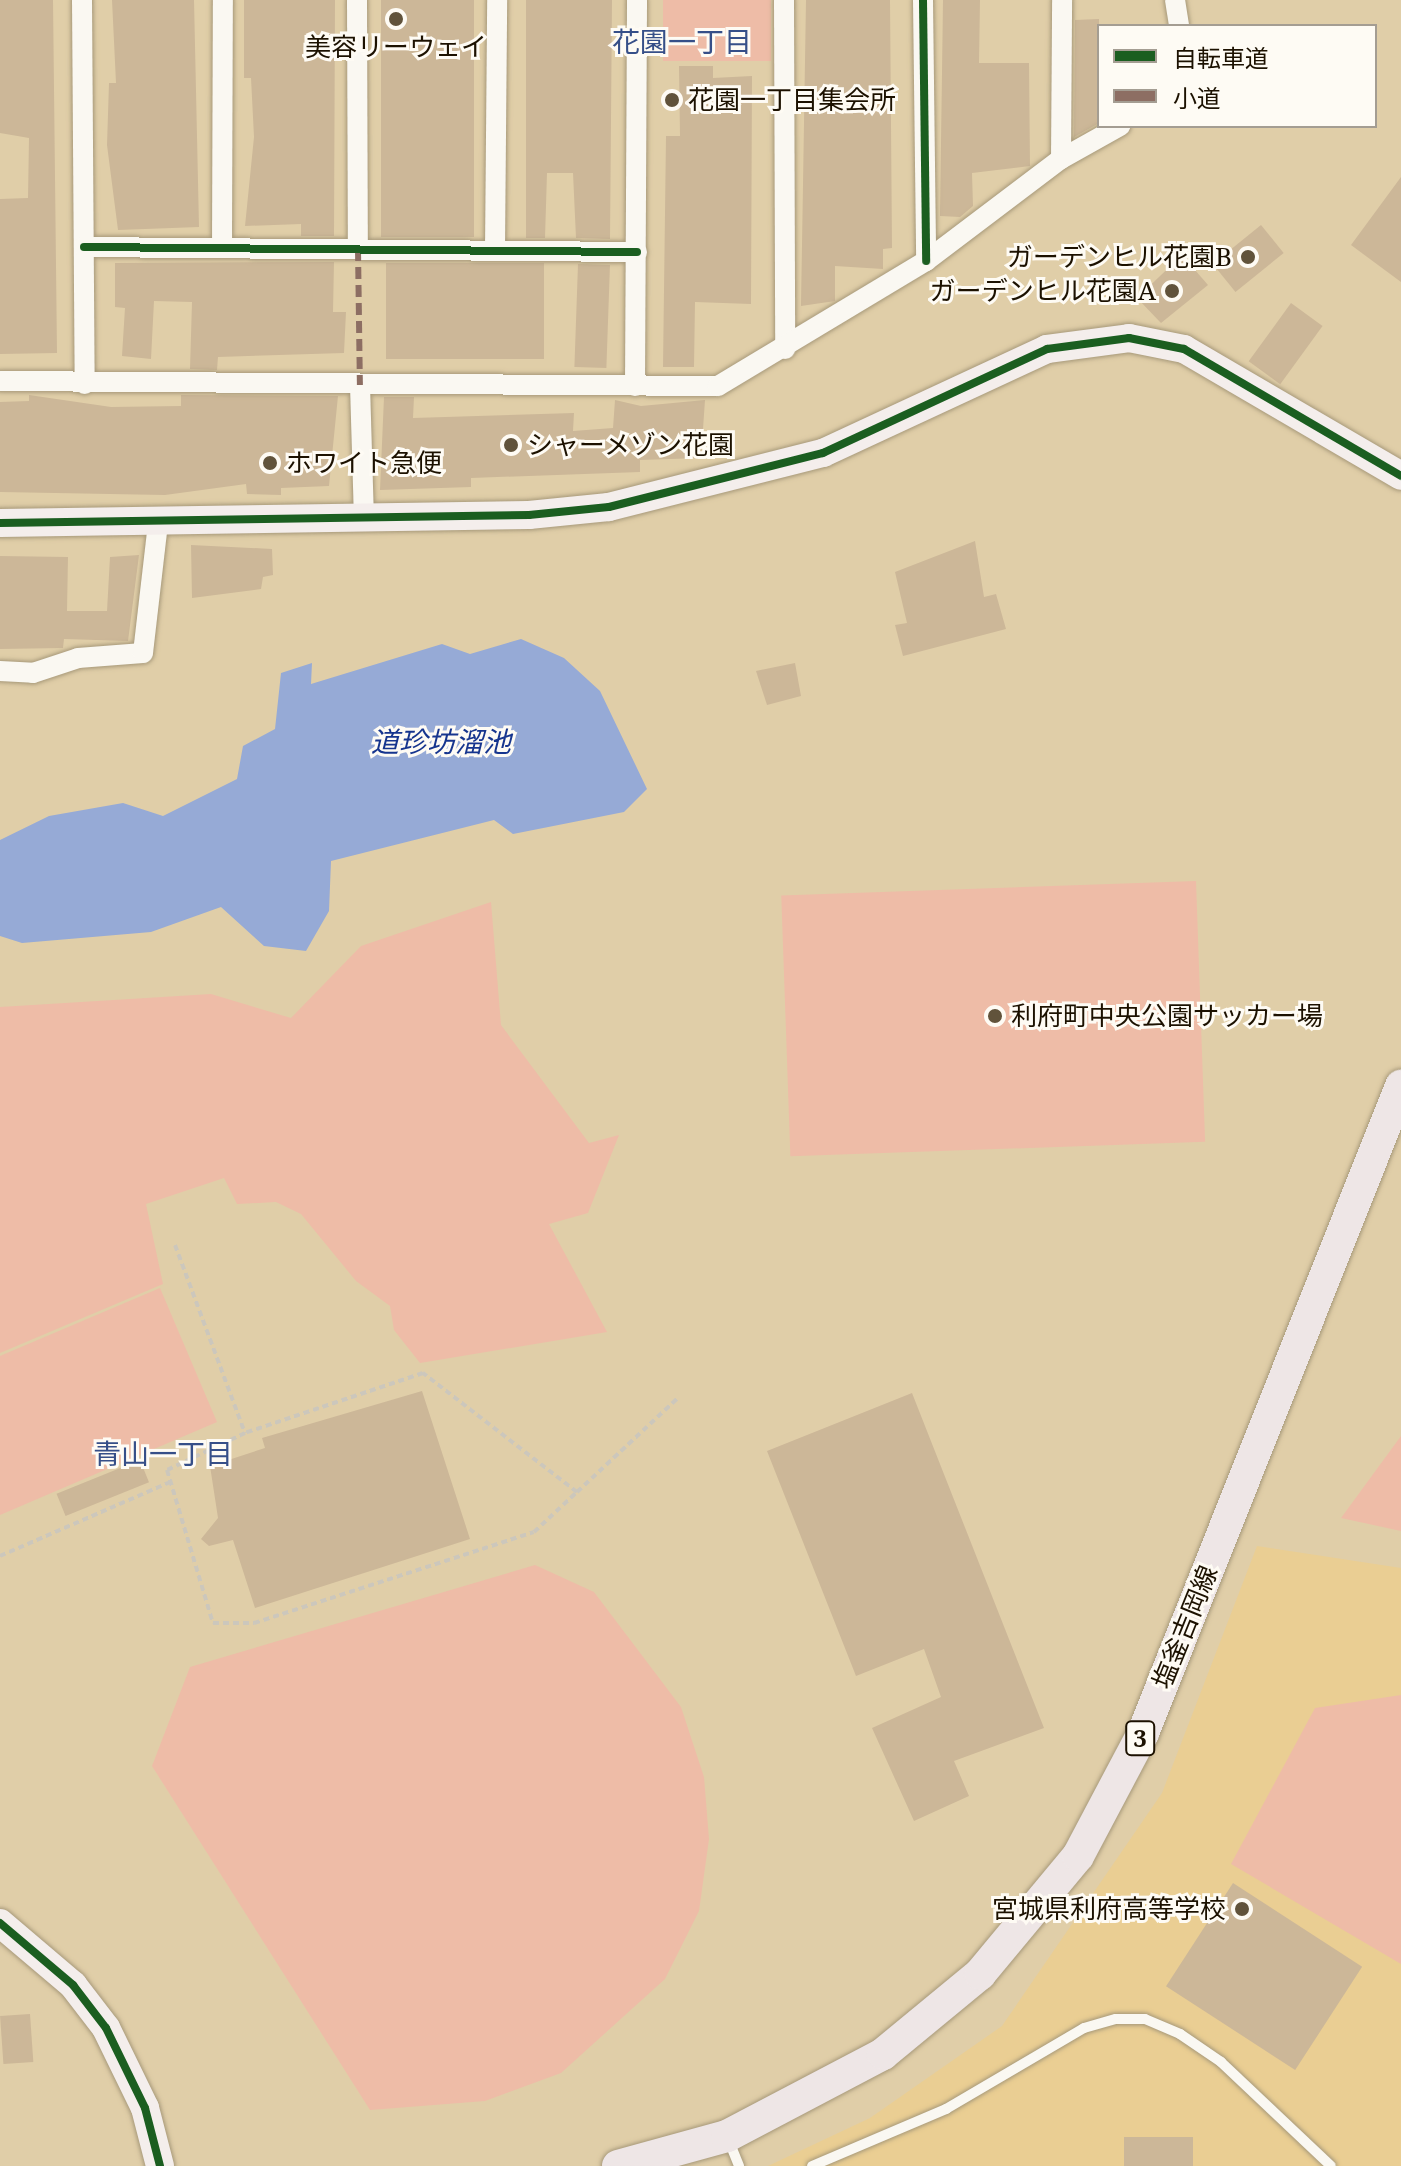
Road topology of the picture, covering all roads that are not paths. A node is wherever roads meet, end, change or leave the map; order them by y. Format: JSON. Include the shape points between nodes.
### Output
{"nodes":[{"id":1,"x":82,"y":0,"type":"edge"},
{"id":2,"x":223,"y":0,"type":"edge"},
{"id":3,"x":357,"y":0,"type":"edge"},
{"id":4,"x":497,"y":0,"type":"edge"},
{"id":5,"x":637,"y":0,"type":"edge"},
{"id":6,"x":784,"y":0,"type":"edge"},
{"id":7,"x":923,"y":0,"type":"edge"},
{"id":8,"x":1062,"y":0,"type":"edge"},
{"id":9,"x":1175,"y":0,"type":"edge"},
{"id":10,"x":1179,"y":24,"type":"edge"},
{"id":11,"x":1116,"y":128,"type":"edge"},
{"id":12,"x":1061,"y":159,"type":"junction"},
{"id":13,"x":84,"y":247,"type":"junction"},
{"id":14,"x":222,"y":248,"type":"junction"},
{"id":15,"x":358,"y":249,"type":"junction"},
{"id":16,"x":495,"y":250,"type":"junction"},
{"id":17,"x":637,"y":252,"type":"junction"},
{"id":18,"x":926,"y":261,"type":"junction"},
{"id":19,"x":785,"y":349,"type":"junction"},
{"id":20,"x":0,"y":381,"type":"edge"},
{"id":21,"x":85,"y":384,"type":"junction"},
{"id":22,"x":360,"y":385,"type":"junction"},
{"id":23,"x":635,"y":386,"type":"junction"},
{"id":24,"x":1401,"y":476,"type":"edge"},
{"id":25,"x":364,"y":518,"type":"junction"},
{"id":26,"x":0,"y":523,"type":"edge"},
{"id":27,"x":158,"y":523,"type":"junction"},
{"id":28,"x":0,"y":671,"type":"edge"},
{"id":29,"x":1401,"y":1086,"type":"edge"},
{"id":30,"x":0,"y":1923,"type":"edge"},
{"id":31,"x":727,"y":2136,"type":"junction"},
{"id":32,"x":160,"y":2166,"type":"edge"},
{"id":33,"x":618,"y":2166,"type":"edge"},
{"id":34,"x":739,"y":2166,"type":"edge"},
{"id":35,"x":812,"y":2166,"type":"edge"},
{"id":36,"x":1331,"y":2166,"type":"edge"}],
"edges":[{"from":1,"to":13,"type":"street"},
{"from":2,"to":14,"type":"street"},
{"from":3,"to":15,"type":"street"},
{"from":4,"to":16,"type":"street"},
{"from":5,"to":17,"type":"street"},
{"from":6,"to":19,"type":"street"},
{"from":7,"to":18,"type":"street"},
{"from":8,"to":12,"type":"street"},
{"from":9,"to":10,"type":"street"},
{"from":11,"to":12,"type":"street"},
{"from":12,"to":18,"type":"street"},
{"from":13,"to":14,"type":"street"},
{"from":13,"to":21,"type":"street"},
{"from":14,"to":15,"type":"street"},
{"from":15,"to":16,"type":"street"},
{"from":16,"to":17,"type":"street"},
{"from":17,"to":23,"type":"street"},
{"from":18,"to":19,"type":"street"},
{"from":19,"to":23,"type":"street","via":[[718,386]]},
{"from":20,"to":21,"type":"street"},
{"from":21,"to":22,"type":"street"},
{"from":22,"to":23,"type":"street"},
{"from":22,"to":25,"type":"street"},
{"from":24,"to":25,"type":"street","via":[[1184,349],[1129,338],[1047,349],[823,453],[694,489],[529,515]]},
{"from":25,"to":27,"type":"street"},
{"from":26,"to":27,"type":"street"},
{"from":27,"to":28,"type":"street","via":[[143,653],[78,658],[33,673]]},
{"from":29,"to":31,"type":"main road","name":"塩釜吉岡線","number":"3","via":[[1143,1733],[1078,1856],[1025,1927],[935,2017],[832,2083]]},
{"from":30,"to":32,"type":"street","via":[[73,1985],[106,2028],[145,2108]]},
{"from":31,"to":33,"type":"main road","name":"塩釜吉岡線","number":"3"},
{"from":31,"to":34,"type":"lane"},
{"from":35,"to":36,"type":"lane","via":[[946,2109],[1084,2028],[1116,2019],[1145,2019],[1180,2034],[1221,2062]]}]}
